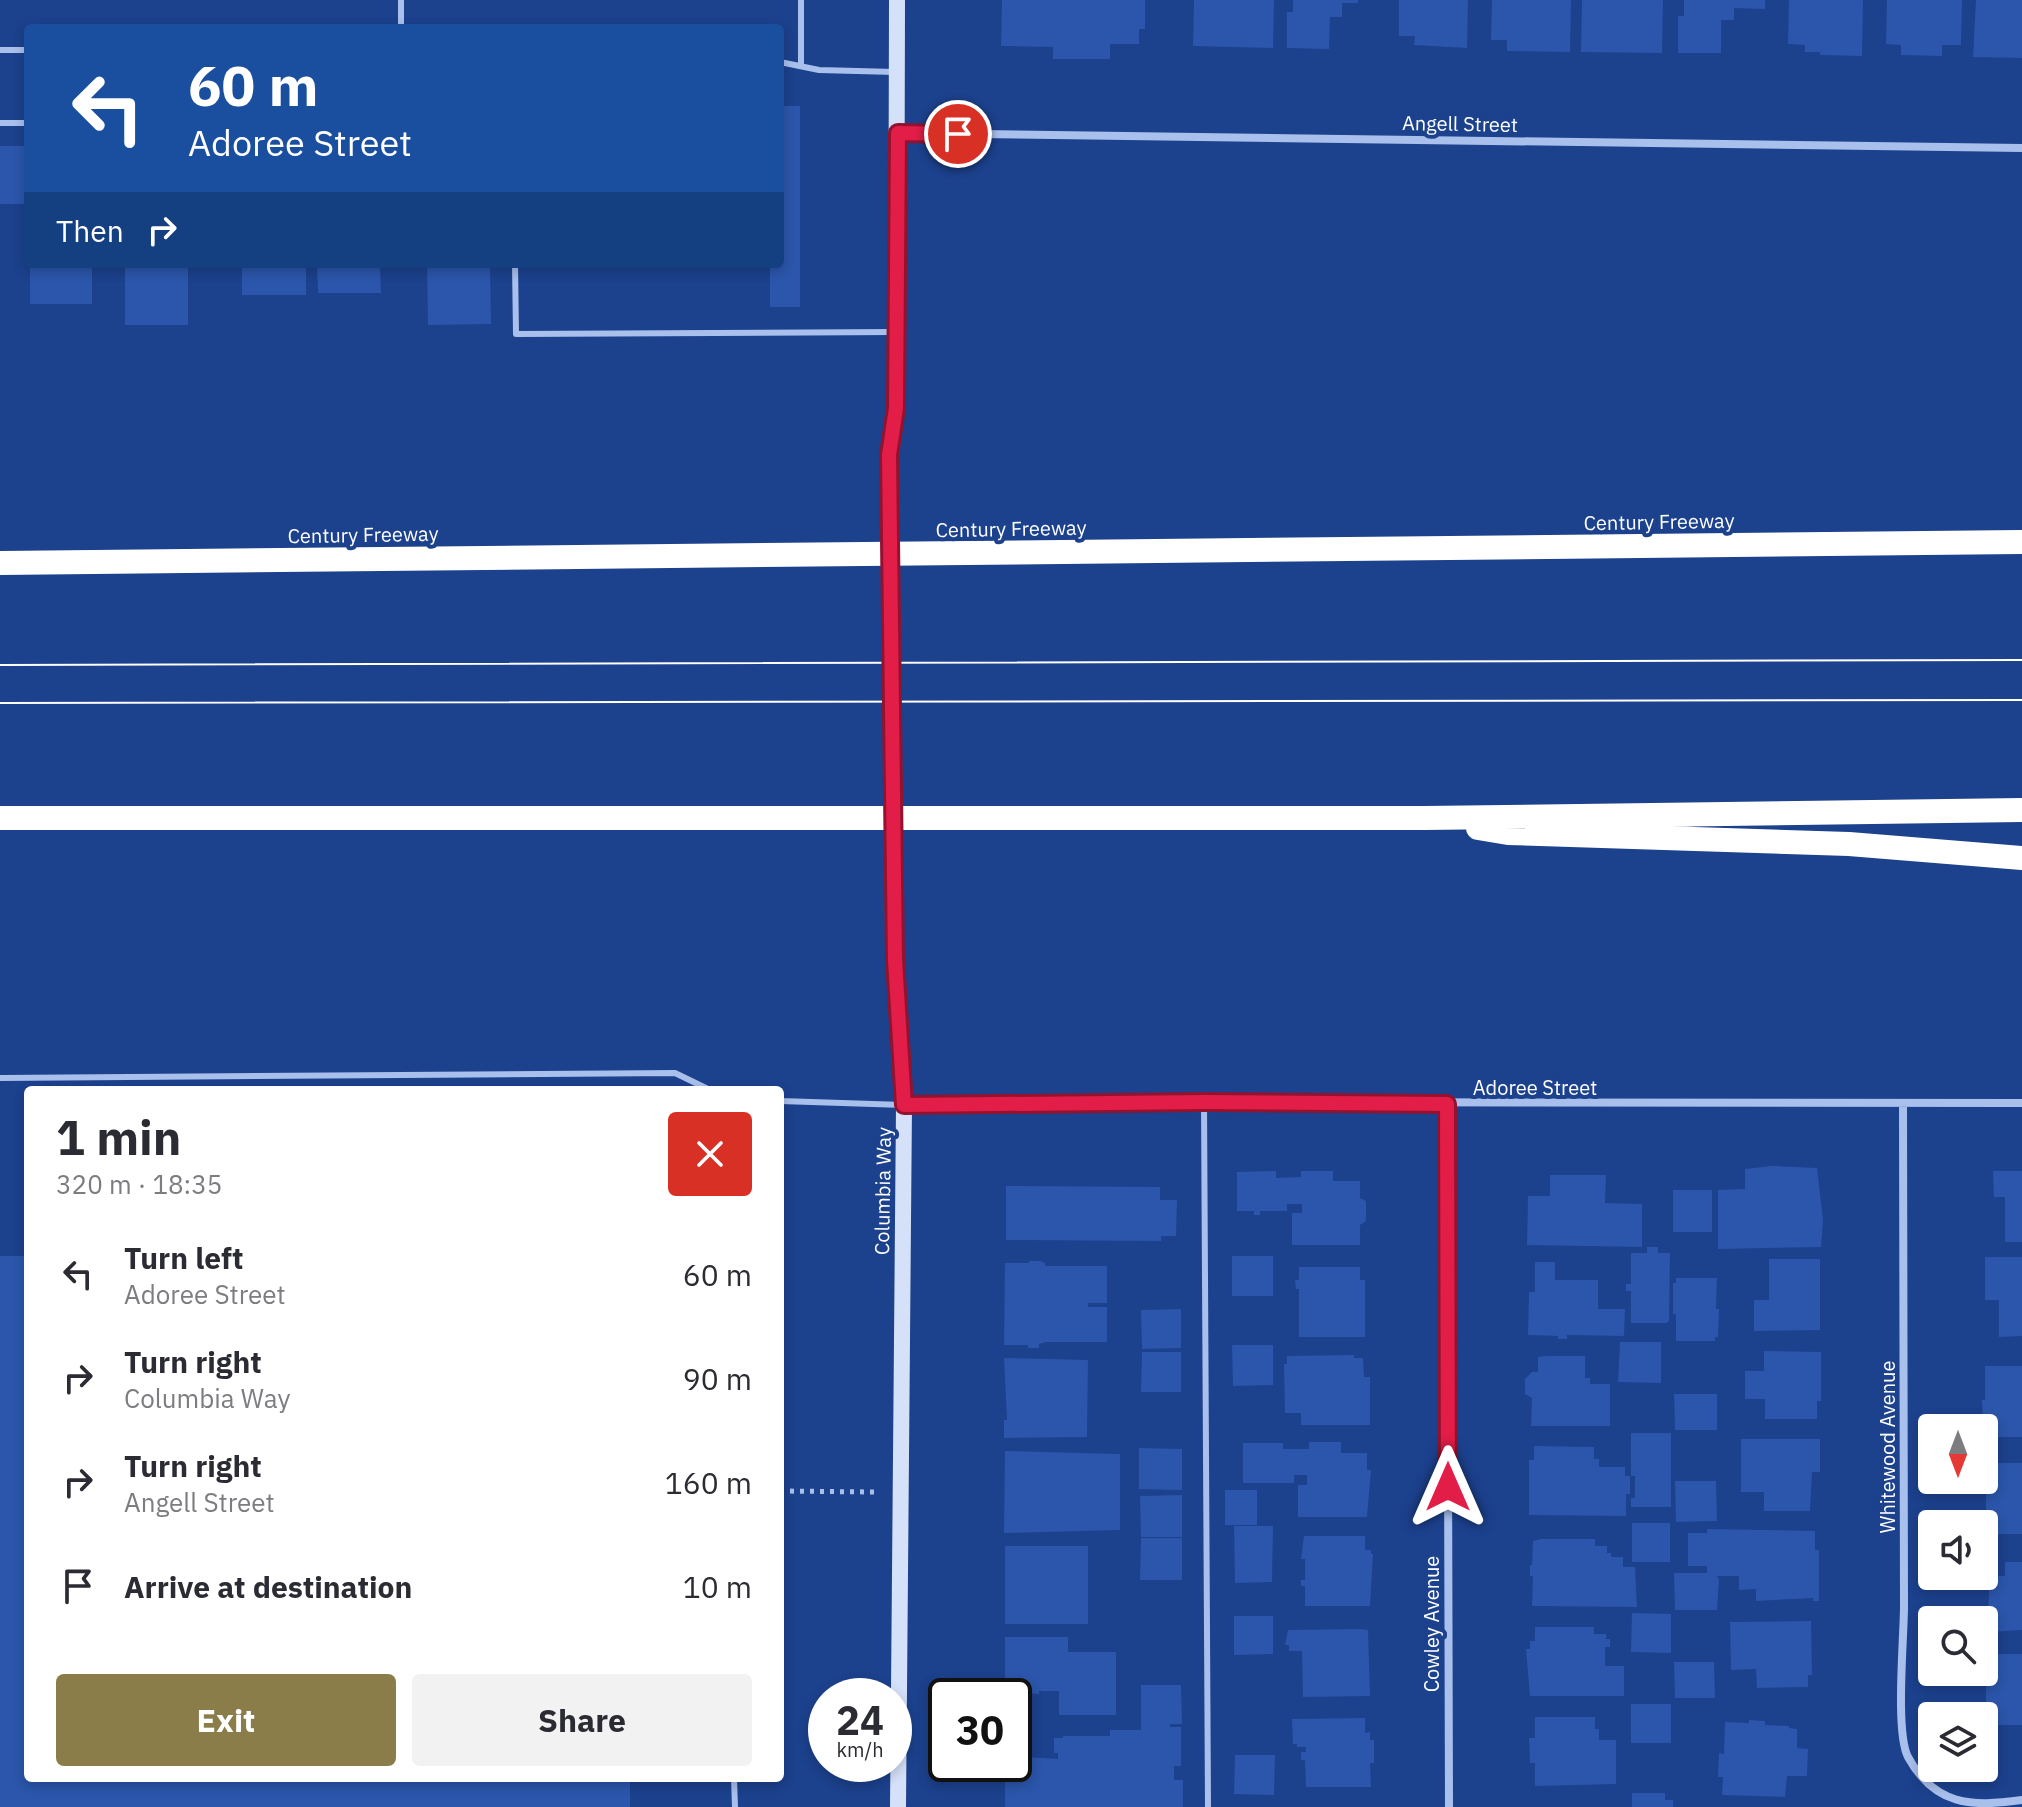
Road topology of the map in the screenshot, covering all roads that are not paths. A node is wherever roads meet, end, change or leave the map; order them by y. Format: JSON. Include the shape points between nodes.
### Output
{"nodes":[{"id":1,"x":401,"y":0,"type":"edge"},
{"id":2,"x":801,"y":0,"type":"edge"},
{"id":3,"x":897,"y":0,"type":"edge"},
{"id":4,"x":401,"y":24,"type":"edge"},
{"id":5,"x":0,"y":50,"type":"edge"},
{"id":6,"x":24,"y":50,"type":"edge"},
{"id":7,"x":784,"y":63,"type":"edge"},
{"id":8,"x":801,"y":66,"type":"junction"},
{"id":9,"x":898,"y":72,"type":"junction"},
{"id":10,"x":0,"y":123,"type":"edge"},
{"id":11,"x":24,"y":123,"type":"edge"},
{"id":12,"x":898,"y":133,"type":"junction"},
{"id":13,"x":2022,"y":148,"type":"edge"},
{"id":14,"x":515,"y":268,"type":"edge"},
{"id":15,"x":898,"y":332,"type":"junction"},
{"id":16,"x":2017,"y":542,"type":"edge"},
{"id":17,"x":0,"y":563,"type":"edge"},
{"id":18,"x":2022,"y":810,"type":"edge"},
{"id":19,"x":0,"y":818,"type":"edge"},
{"id":20,"x":1424,"y":818,"type":"junction"},
{"id":21,"x":2022,"y":858,"type":"edge"},
{"id":22,"x":0,"y":1078,"type":"edge"},
{"id":23,"x":702,"y":1086,"type":"edge"},
{"id":24,"x":784,"y":1101,"type":"edge"},
{"id":25,"x":1204,"y":1102,"type":"junction"},
{"id":26,"x":1903,"y":1103,"type":"junction"},
{"id":27,"x":2022,"y":1103,"type":"edge"},
{"id":28,"x":1447,"y":1104,"type":"junction"},
{"id":29,"x":904,"y":1105,"type":"junction"},
{"id":30,"x":734,"y":1782,"type":"edge"},
{"id":31,"x":2022,"y":1800,"type":"edge"},
{"id":32,"x":735,"y":1807,"type":"edge"},
{"id":33,"x":898,"y":1807,"type":"edge"},
{"id":34,"x":1208,"y":1807,"type":"edge"},
{"id":35,"x":1449,"y":1807,"type":"edge"}],
"edges":[{"from":1,"to":4,"type":"lane"},
{"from":2,"to":8,"type":"lane"},
{"from":3,"to":9,"type":"street","name":"Columbia Way"},
{"from":5,"to":6,"type":"lane"},
{"from":7,"to":8,"type":"lane"},
{"from":8,"to":9,"type":"lane"},
{"from":9,"to":12,"type":"street","name":"Columbia Way"},
{"from":10,"to":11,"type":"lane"},
{"from":12,"to":13,"type":"street","name":"Angell Street"},
{"from":12,"to":15,"type":"street","name":"Columbia Way"},
{"from":14,"to":15,"type":"lane","via":[[516,334]]},
{"from":15,"to":29,"type":"street","name":"Columbia Way","bridge":true,"via":[[889,455],[895,960]]},
{"from":16,"to":17,"type":"highway","name":"Century Freeway"},
{"from":18,"to":20,"type":"highway"},
{"from":19,"to":20,"type":"highway"},
{"from":20,"to":21,"type":"highway","via":[[1508,833],[1849,844]]},
{"from":22,"to":23,"type":"lane","via":[[675,1073]]},
{"from":24,"to":29,"type":"lane"},
{"from":25,"to":28,"type":"street","name":"Adoree Street"},
{"from":25,"to":29,"type":"street","name":"Adoree Street"},
{"from":25,"to":34,"type":"lane"},
{"from":26,"to":27,"type":"street","name":"Adoree Street"},
{"from":26,"to":28,"type":"street","name":"Adoree Street"},
{"from":26,"to":31,"type":"street","name":"Whitewood Avenue","via":[[1901,1709],[1906,1753],[1927,1785],[1959,1802]]},
{"from":28,"to":35,"type":"street","name":"Cowley Avenue"},
{"from":29,"to":33,"type":"street","name":"Columbia Way"},
{"from":30,"to":32,"type":"lane"}]}
